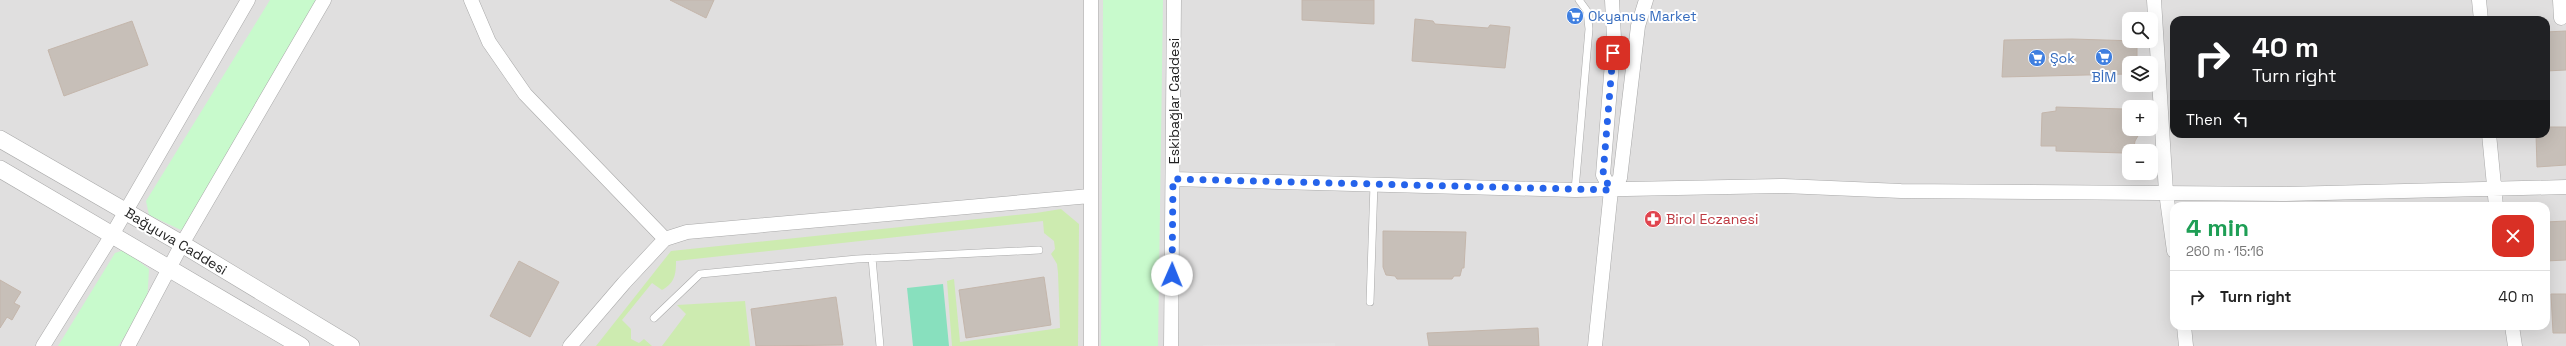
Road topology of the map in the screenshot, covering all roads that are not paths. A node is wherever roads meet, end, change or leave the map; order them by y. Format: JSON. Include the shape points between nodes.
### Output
{"nodes":[{"id":1,"x":248,"y":0,"type":"edge"},
{"id":2,"x":324,"y":0,"type":"edge"},
{"id":3,"x":471,"y":0,"type":"edge"},
{"id":4,"x":1091,"y":0,"type":"edge"},
{"id":5,"x":1174,"y":0,"type":"edge"},
{"id":6,"x":1579,"y":0,"type":"edge"},
{"id":7,"x":1612,"y":0,"type":"edge"},
{"id":8,"x":1646,"y":0,"type":"edge"},
{"id":9,"x":2154,"y":0,"type":"edge"},
{"id":10,"x":2479,"y":0,"type":"edge"},
{"id":11,"x":2560,"y":0,"type":"edge"},
{"id":12,"x":2480,"y":16,"type":"edge"},
{"id":13,"x":2561,"y":18,"type":"dead end"},
{"id":14,"x":2489,"y":138,"type":"edge"},
{"id":15,"x":0,"y":139,"type":"edge"},
{"id":16,"x":0,"y":169,"type":"edge"},
{"id":17,"x":1173,"y":179,"type":"junction"},
{"id":18,"x":1374,"y":184,"type":"junction"},
{"id":19,"x":2566,"y":186,"type":"edge"},
{"id":20,"x":2493,"y":189,"type":"junction"},
{"id":21,"x":1575,"y":190,"type":"junction"},
{"id":22,"x":1611,"y":190,"type":"junction"},
{"id":23,"x":2166,"y":192,"type":"junction"},
{"id":24,"x":1090,"y":196,"type":"junction"},
{"id":25,"x":2495,"y":202,"type":"edge"},
{"id":26,"x":126,"y":211,"type":"junction"},
{"id":27,"x":2170,"y":222,"type":"edge"},
{"id":28,"x":112,"y":235,"type":"junction"},
{"id":29,"x":665,"y":239,"type":"junction"},
{"id":30,"x":182,"y":244,"type":"junction"},
{"id":31,"x":1039,"y":250,"type":"dead end"},
{"id":32,"x":872,"y":258,"type":"junction"},
{"id":33,"x":169,"y":270,"type":"junction"},
{"id":34,"x":1370,"y":302,"type":"dead end"},
{"id":35,"x":654,"y":318,"type":"dead end"},
{"id":36,"x":2184,"y":330,"type":"edge"},
{"id":37,"x":2513,"y":330,"type":"edge"},
{"id":38,"x":43,"y":346,"type":"edge"},
{"id":39,"x":128,"y":346,"type":"edge"},
{"id":40,"x":301,"y":346,"type":"edge"},
{"id":41,"x":351,"y":346,"type":"edge"},
{"id":42,"x":570,"y":346,"type":"edge"},
{"id":43,"x":880,"y":346,"type":"edge"},
{"id":44,"x":1091,"y":346,"type":"edge"},
{"id":45,"x":1171,"y":346,"type":"edge"},
{"id":46,"x":1595,"y":346,"type":"edge"},
{"id":47,"x":2186,"y":346,"type":"edge"},
{"id":48,"x":2515,"y":346,"type":"edge"}],
"edges":[{"from":1,"to":26,"type":"street"},
{"from":2,"to":30,"type":"street"},
{"from":3,"to":29,"type":"street","via":[[489,42],[525,94]]},
{"from":4,"to":24,"type":"street"},
{"from":5,"to":17,"type":"street","name":"Eskibağlar Caddesi"},
{"from":6,"to":21,"type":"lane","via":[[1587,11],[1589,29]]},
{"from":7,"to":22,"type":"street","via":[[1614,38],[1603,175]]},
{"from":8,"to":22,"type":"street","via":[[1636,39],[1620,178]]},
{"from":9,"to":23,"type":"street"},
{"from":10,"to":12,"type":"street"},
{"from":11,"to":13,"type":"street"},
{"from":14,"to":20,"type":"street"},
{"from":15,"to":26,"type":"street","name":"Bağyuva Caddesi"},
{"from":16,"to":28,"type":"street","name":"Bağyuva Caddesi"},
{"from":17,"to":18,"type":"street"},
{"from":17,"to":45,"type":"street","name":"Eskibağlar Caddesi"},
{"from":18,"to":21,"type":"street"},
{"from":18,"to":34,"type":"lane"},
{"from":19,"to":20,"type":"street"},
{"from":20,"to":23,"type":"street","via":[[2284,194]]},
{"from":20,"to":25,"type":"street"},
{"from":21,"to":22,"type":"street"},
{"from":22,"to":23,"type":"street","via":[[1784,186],[1901,191]]},
{"from":22,"to":46,"type":"street"},
{"from":23,"to":27,"type":"street"},
{"from":24,"to":29,"type":"street","via":[[687,232]]},
{"from":24,"to":44,"type":"street"},
{"from":26,"to":28,"type":"street"},
{"from":26,"to":30,"type":"street","name":"Bağyuva Caddesi"},
{"from":28,"to":33,"type":"street","name":"Bağyuva Caddesi"},
{"from":28,"to":38,"type":"street"},
{"from":29,"to":42,"type":"street"},
{"from":30,"to":33,"type":"street"},
{"from":30,"to":41,"type":"street","name":"Bağyuva Caddesi"},
{"from":31,"to":32,"type":"lane"},
{"from":32,"to":35,"type":"lane","via":[[700,274]]},
{"from":32,"to":43,"type":"lane"},
{"from":33,"to":39,"type":"street"},
{"from":33,"to":40,"type":"street","name":"Bağyuva Caddesi"},
{"from":36,"to":47,"type":"street"},
{"from":37,"to":48,"type":"street"}]}
